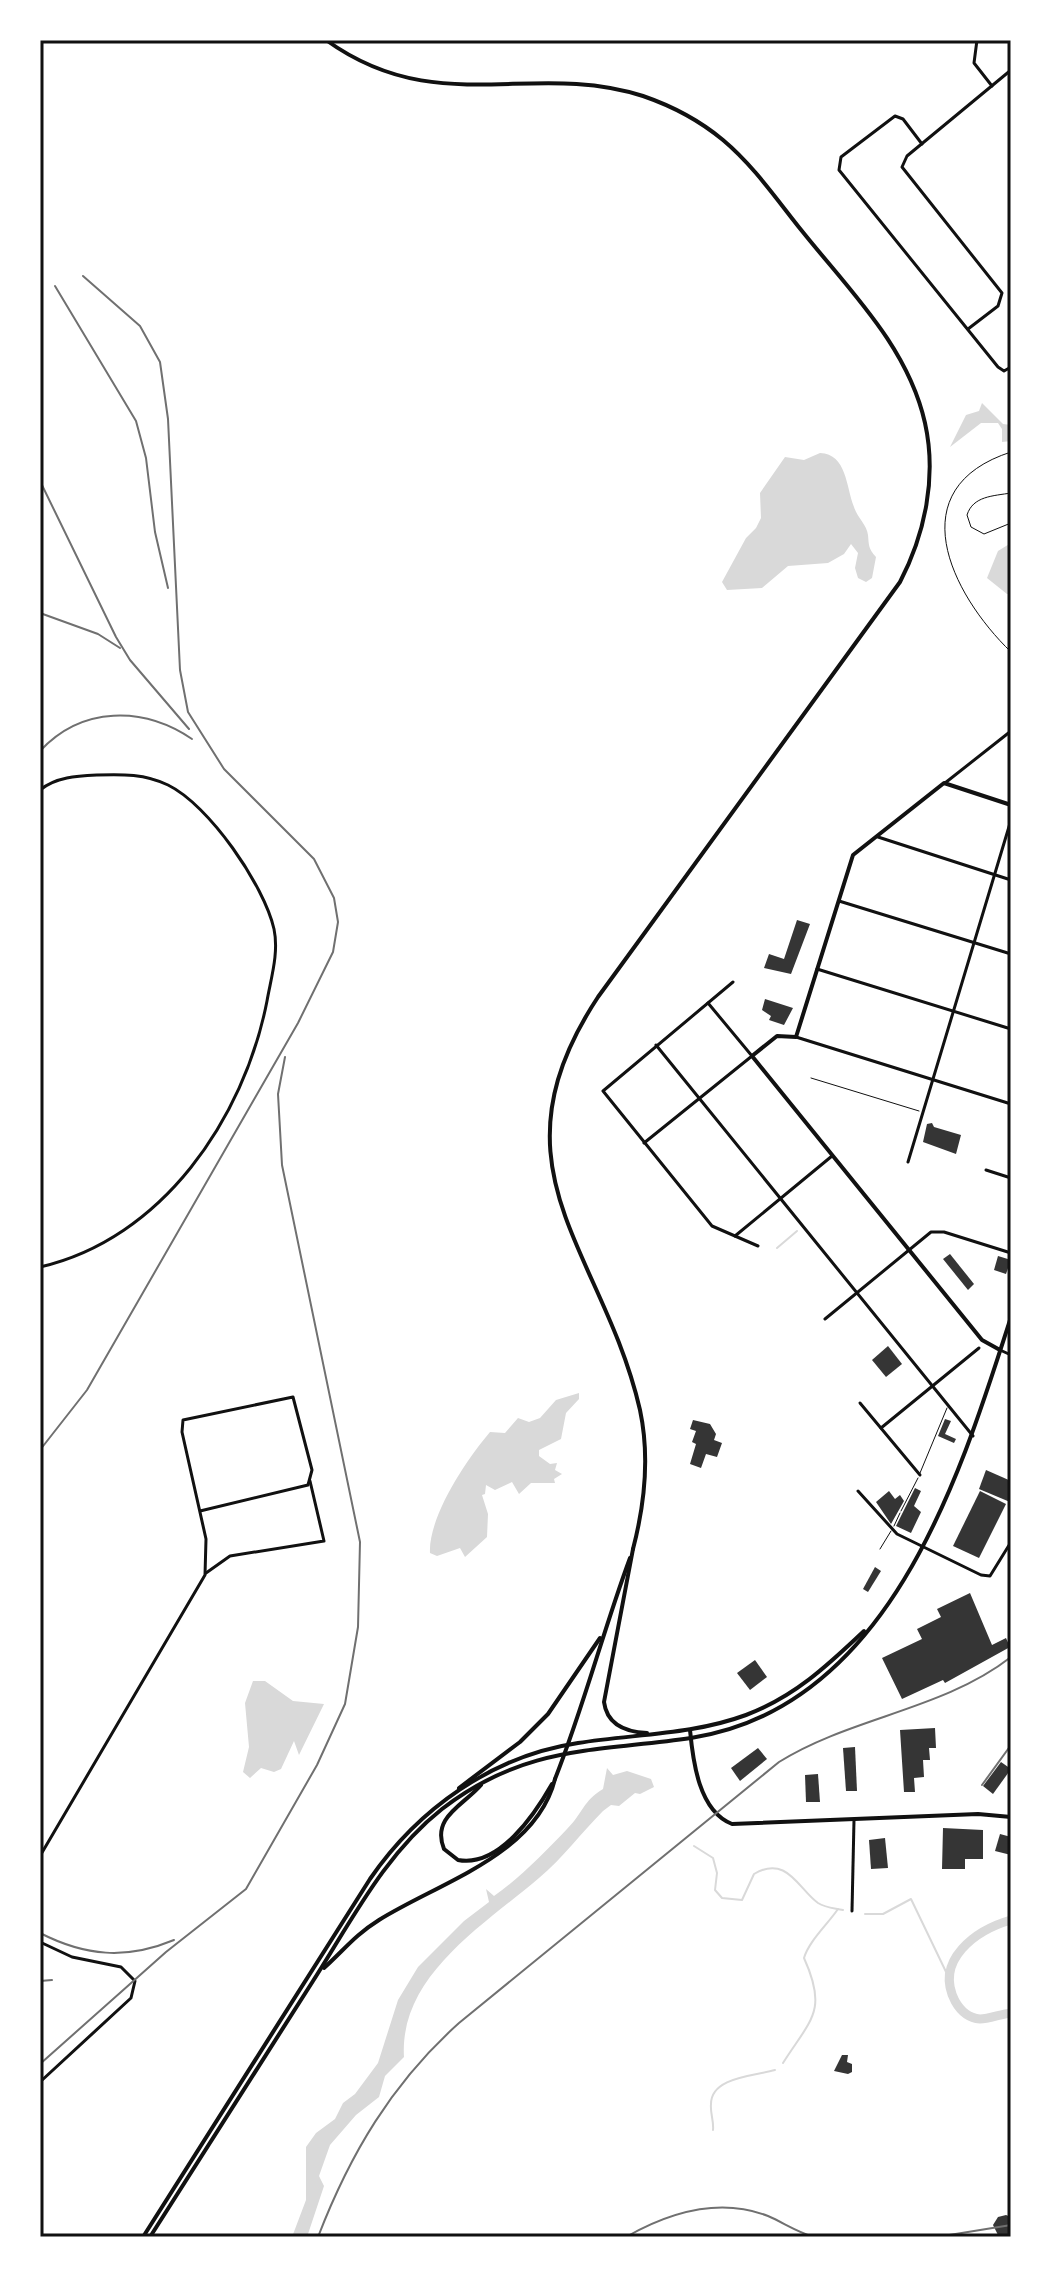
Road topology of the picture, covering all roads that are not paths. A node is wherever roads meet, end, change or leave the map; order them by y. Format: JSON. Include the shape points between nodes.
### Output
{"nodes":[{"id":1,"x":326,"y":40,"type":"edge"},
{"id":2,"x":977,"y":40,"type":"edge"},
{"id":3,"x":1011,"y":70,"type":"edge"},
{"id":4,"x":992,"y":86,"type":"junction"},
{"id":5,"x":922,"y":144,"type":"junction"},
{"id":6,"x":968,"y":329,"type":"junction"},
{"id":7,"x":1011,"y":367,"type":"edge"},
{"id":8,"x":1010,"y":733,"type":"edge"},
{"id":9,"x":944,"y":783,"type":"junction"},
{"id":10,"x":40,"y":790,"type":"edge"},
{"id":11,"x":1011,"y":805,"type":"edge"},
{"id":12,"x":1011,"y":820,"type":"edge"},
{"id":13,"x":875,"y":836,"type":"junction"},
{"id":14,"x":995,"y":875,"type":"junction"},
{"id":15,"x":1011,"y":880,"type":"edge"},
{"id":16,"x":838,"y":901,"type":"junction"},
{"id":17,"x":974,"y":943,"type":"junction"},
{"id":18,"x":1011,"y":954,"type":"edge"},
{"id":19,"x":817,"y":969,"type":"junction"},
{"id":20,"x":733,"y":982,"type":"dead end"},
{"id":21,"x":708,"y":1003,"type":"junction"},
{"id":22,"x":953,"y":1011,"type":"junction"},
{"id":23,"x":1011,"y":1029,"type":"edge"},
{"id":24,"x":796,"y":1037,"type":"junction"},
{"id":25,"x":656,"y":1045,"type":"junction"},
{"id":26,"x":752,"y":1056,"type":"junction"},
{"id":27,"x":811,"y":1078,"type":"dead end"},
{"id":28,"x":932,"y":1079,"type":"junction"},
{"id":29,"x":699,"y":1099,"type":"junction"},
{"id":30,"x":1011,"y":1104,"type":"edge"},
{"id":31,"x":922,"y":1112,"type":"junction"},
{"id":32,"x":644,"y":1143,"type":"junction"},
{"id":33,"x":832,"y":1156,"type":"junction"},
{"id":34,"x":908,"y":1162,"type":"dead end"},
{"id":35,"x":986,"y":1170,"type":"dead end"},
{"id":36,"x":1011,"y":1178,"type":"edge"},
{"id":37,"x":780,"y":1198,"type":"junction"},
{"id":38,"x":735,"y":1236,"type":"junction"},
{"id":39,"x":758,"y":1246,"type":"dead end"},
{"id":40,"x":908,"y":1250,"type":"junction"},
{"id":41,"x":1011,"y":1253,"type":"edge"},
{"id":42,"x":40,"y":1267,"type":"edge"},
{"id":43,"x":857,"y":1292,"type":"junction"},
{"id":44,"x":1011,"y":1317,"type":"edge"},
{"id":45,"x":825,"y":1319,"type":"dead end"},
{"id":46,"x":979,"y":1348,"type":"dead end"},
{"id":47,"x":1000,"y":1350,"type":"junction"},
{"id":48,"x":1011,"y":1355,"type":"edge"},
{"id":49,"x":932,"y":1386,"type":"junction"},
{"id":50,"x":860,"y":1403,"type":"dead end"},
{"id":51,"x":948,"y":1406,"type":"junction"},
{"id":52,"x":881,"y":1428,"type":"junction"},
{"id":53,"x":973,"y":1436,"type":"junction"},
{"id":54,"x":920,"y":1475,"type":"junction"},
{"id":55,"x":310,"y":1481,"type":"junction"},
{"id":56,"x":858,"y":1491,"type":"dead end"},
{"id":57,"x":200,"y":1511,"type":"junction"},
{"id":58,"x":892,"y":1530,"type":"junction"},
{"id":59,"x":1011,"y":1542,"type":"edge"},
{"id":60,"x":921,"y":1546,"type":"junction"},
{"id":61,"x":633,"y":1549,"type":"junction"},
{"id":62,"x":880,"y":1549,"type":"dead end"},
{"id":63,"x":205,"y":1575,"type":"junction"},
{"id":64,"x":869,"y":1627,"type":"junction"},
{"id":65,"x":600,"y":1638,"type":"junction"},
{"id":66,"x":690,"y":1730,"type":"junction"},
{"id":67,"x":653,"y":1735,"type":"junction"},
{"id":68,"x":691,"y":1738,"type":"junction"},
{"id":69,"x":555,"y":1779,"type":"junction"},
{"id":70,"x":484,"y":1782,"type":"junction"},
{"id":71,"x":456,"y":1792,"type":"junction"},
{"id":72,"x":1011,"y":1817,"type":"edge"},
{"id":73,"x":854,"y":1820,"type":"junction"},
{"id":74,"x":40,"y":1856,"type":"edge"},
{"id":75,"x":852,"y":1911,"type":"dead end"},
{"id":76,"x":40,"y":1942,"type":"edge"},
{"id":77,"x":319,"y":1972,"type":"junction"},
{"id":78,"x":40,"y":2082,"type":"edge"},
{"id":79,"x":143,"y":2237,"type":"edge"},
{"id":80,"x":150,"y":2237,"type":"edge"}],
"edges":[{"from":1,"to":61,"type":"main road","via":[[370,65],[418,81],[606,88],[658,101],[705,126],[752,169],[883,332],[912,380],[926,424],[930,464],[925,516],[894,592],[598,997],[573,1040],[556,1086],[550,1126],[555,1185],[633,1385],[642,1421],[645,1485]]},
{"from":2,"to":4,"type":"street","via":[[974,63]]},
{"from":3,"to":4,"type":"street"},
{"from":4,"to":5,"type":"street"},
{"from":5,"to":6,"type":"street","via":[[902,163],[906,176],[1002,293],[998,306]]},
{"from":5,"to":6,"type":"street","via":[[895,116],[841,157],[839,170]]},
{"from":6,"to":7,"type":"street","via":[[1004,371]]},
{"from":8,"to":9,"type":"street"},
{"from":9,"to":11,"type":"main road"},
{"from":9,"to":13,"type":"main road"},
{"from":10,"to":42,"type":"street","via":[[62,779],[119,774],[177,790],[215,827],[253,881],[276,945],[258,1046],[243,1086],[213,1135],[173,1187],[127,1229],[87,1254]]},
{"from":12,"to":14,"type":"street"},
{"from":13,"to":14,"type":"street"},
{"from":13,"to":16,"type":"main road","via":[[853,855]]},
{"from":14,"to":15,"type":"street"},
{"from":14,"to":17,"type":"street"},
{"from":16,"to":17,"type":"street"},
{"from":16,"to":19,"type":"main road"},
{"from":17,"to":18,"type":"street"},
{"from":17,"to":22,"type":"street"},
{"from":19,"to":22,"type":"street"},
{"from":19,"to":24,"type":"main road"},
{"from":20,"to":21,"type":"street"},
{"from":21,"to":25,"type":"street"},
{"from":21,"to":26,"type":"street"},
{"from":22,"to":23,"type":"street"},
{"from":22,"to":28,"type":"street"},
{"from":24,"to":26,"type":"main road","via":[[777,1036]]},
{"from":24,"to":28,"type":"street"},
{"from":25,"to":29,"type":"street"},
{"from":25,"to":32,"type":"street","via":[[603,1091]]},
{"from":26,"to":29,"type":"street"},
{"from":26,"to":33,"type":"main road"},
{"from":27,"to":31,"type":"lane"},
{"from":28,"to":30,"type":"street"},
{"from":28,"to":31,"type":"street"},
{"from":29,"to":32,"type":"street"},
{"from":29,"to":37,"type":"street"},
{"from":31,"to":34,"type":"street"},
{"from":32,"to":38,"type":"street","via":[[712,1226]]},
{"from":33,"to":37,"type":"street"},
{"from":33,"to":40,"type":"main road"},
{"from":35,"to":36,"type":"street"},
{"from":37,"to":38,"type":"street"},
{"from":37,"to":43,"type":"street"},
{"from":38,"to":39,"type":"street"},
{"from":40,"to":41,"type":"street","via":[[934,1231]]},
{"from":40,"to":43,"type":"street"},
{"from":40,"to":47,"type":"main road","via":[[982,1340]]},
{"from":43,"to":45,"type":"street"},
{"from":43,"to":49,"type":"street"},
{"from":44,"to":47,"type":"main road"},
{"from":46,"to":49,"type":"street"},
{"from":47,"to":48,"type":"street"},
{"from":47,"to":53,"type":"main road"},
{"from":49,"to":51,"type":"street"},
{"from":49,"to":52,"type":"street"},
{"from":50,"to":52,"type":"street"},
{"from":51,"to":53,"type":"street"},
{"from":51,"to":54,"type":"lane"},
{"from":52,"to":54,"type":"street"},
{"from":53,"to":60,"type":"main road"},
{"from":54,"to":58,"type":"lane"},
{"from":55,"to":57,"type":"street","via":[[301,1489]]},
{"from":55,"to":57,"type":"street","via":[[312,1470],[291,1396],[194,1415],[181,1427]]},
{"from":55,"to":63,"type":"street","via":[[324,1541],[230,1556]]},
{"from":56,"to":58,"type":"street"},
{"from":57,"to":63,"type":"street","via":[[207,1549]]},
{"from":58,"to":60,"type":"street"},
{"from":58,"to":62,"type":"lane"},
{"from":59,"to":60,"type":"street","via":[[990,1576]]},
{"from":60,"to":64,"type":"main road"},
{"from":61,"to":65,"type":"main road"},
{"from":61,"to":67,"type":"main road","via":[[604,1702],[618,1726]]},
{"from":63,"to":74,"type":"street"},
{"from":64,"to":66,"type":"main road","via":[[827,1668],[785,1697],[743,1716]]},
{"from":64,"to":68,"type":"main road","via":[[850,1654],[798,1698],[754,1721]]},
{"from":65,"to":69,"type":"main road"},
{"from":65,"to":71,"type":"main road","via":[[548,1714]]},
{"from":66,"to":67,"type":"main road"},
{"from":66,"to":68,"type":"main road"},
{"from":67,"to":71,"type":"main road","via":[[547,1750],[497,1768]]},
{"from":68,"to":70,"type":"main road","via":[[557,1754]]},
{"from":68,"to":73,"type":"main road","via":[[707,1802],[727,1822]]},
{"from":69,"to":70,"type":"main road","via":[[510,1839],[481,1857],[458,1860],[441,1844],[442,1825]]},
{"from":69,"to":77,"type":"main road","via":[[541,1814],[511,1845],[365,1929]]},
{"from":70,"to":77,"type":"main road","via":[[442,1809],[408,1841]]},
{"from":71,"to":79,"type":"main road","via":[[417,1823],[377,1868]]},
{"from":72,"to":73,"type":"main road"},
{"from":73,"to":75,"type":"street"},
{"from":76,"to":78,"type":"street","via":[[63,1954],[121,1967],[133,1977],[135,1989],[114,2016]]},
{"from":77,"to":80,"type":"main road"}]}
